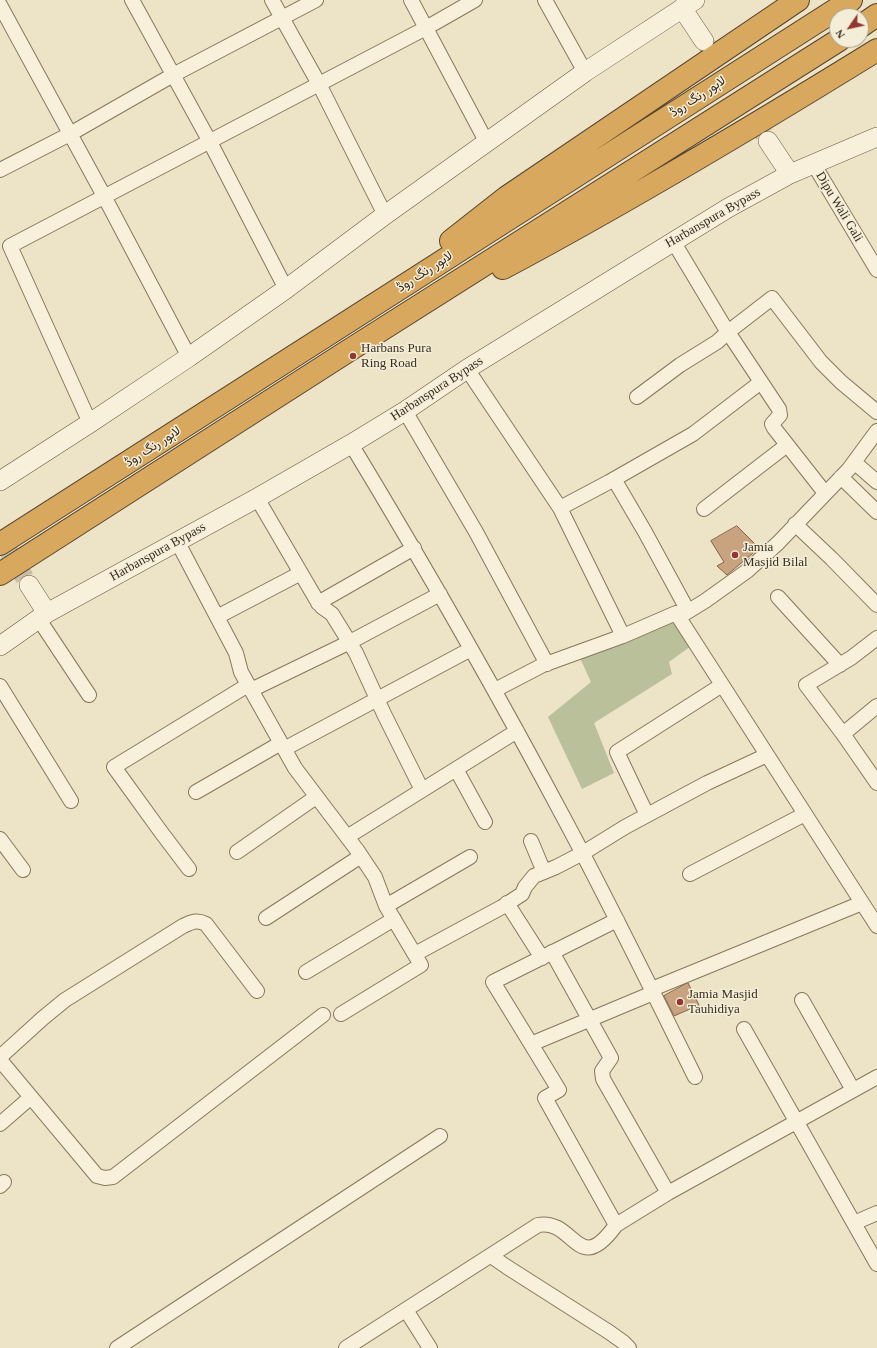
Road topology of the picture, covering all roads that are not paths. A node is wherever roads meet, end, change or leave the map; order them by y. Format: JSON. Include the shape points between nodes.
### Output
{"nodes":[{"id":1,"x":132,"y":0,"type":"edge"},
{"id":2,"x":272,"y":0,"type":"edge"},
{"id":3,"x":316,"y":0,"type":"edge"},
{"id":4,"x":411,"y":0,"type":"edge"},
{"id":5,"x":475,"y":0,"type":"edge"},
{"id":6,"x":545,"y":0,"type":"edge"},
{"id":7,"x":798,"y":0,"type":"edge"},
{"id":8,"x":851,"y":0,"type":"edge"},
{"id":9,"x":690,"y":3,"type":"edge"},
{"id":10,"x":0,"y":5,"type":"edge"},
{"id":11,"x":282,"y":18,"type":"junction"},
{"id":12,"x":426,"y":28,"type":"junction"},
{"id":13,"x":704,"y":41,"type":"tunnel mouth"},
{"id":14,"x":829,"y":46,"type":"edge"},
{"id":15,"x":877,"y":50,"type":"edge"},
{"id":16,"x":585,"y":72,"type":"junction"},
{"id":17,"x":173,"y":75,"type":"junction"},
{"id":18,"x":319,"y":84,"type":"junction"},
{"id":19,"x":70,"y":134,"type":"junction"},
{"id":20,"x":877,"y":137,"type":"edge"},
{"id":21,"x":768,"y":141,"type":"tunnel mouth"},
{"id":22,"x":210,"y":142,"type":"junction"},
{"id":23,"x":487,"y":143,"type":"junction"},
{"id":24,"x":813,"y":163,"type":"junction"},
{"id":25,"x":0,"y":170,"type":"edge"},
{"id":26,"x":790,"y":174,"type":"junction"},
{"id":27,"x":104,"y":196,"type":"junction"},
{"id":28,"x":386,"y":215,"type":"junction"},
{"id":29,"x":673,"y":241,"type":"junction"},
{"id":30,"x":877,"y":270,"type":"edge"},
{"id":31,"x":286,"y":289,"type":"junction"},
{"id":32,"x":336,"y":329,"type":"junction"},
{"id":33,"x":728,"y":332,"type":"junction"},
{"id":34,"x":348,"y":351,"type":"junction"},
{"id":35,"x":189,"y":357,"type":"junction"},
{"id":36,"x":467,"y":369,"type":"junction"},
{"id":37,"x":761,"y":382,"type":"junction"},
{"id":38,"x":637,"y":398,"type":"dead end"},
{"id":39,"x":405,"y":411,"type":"junction"},
{"id":40,"x":877,"y":412,"type":"edge"},
{"id":41,"x":90,"y":423,"type":"junction"},
{"id":42,"x":877,"y":431,"type":"edge"},
{"id":43,"x":351,"y":444,"type":"junction"},
{"id":44,"x":787,"y":445,"type":"junction"},
{"id":45,"x":854,"y":462,"type":"junction"},
{"id":46,"x":841,"y":477,"type":"junction"},
{"id":47,"x":614,"y":479,"type":"junction"},
{"id":48,"x":0,"y":481,"type":"edge"},
{"id":49,"x":877,"y":482,"type":"edge"},
{"id":50,"x":825,"y":493,"type":"junction"},
{"id":51,"x":257,"y":498,"type":"junction"},
{"id":52,"x":560,"y":508,"type":"junction"},
{"id":53,"x":704,"y":509,"type":"dead end"},
{"id":54,"x":877,"y":512,"type":"edge"},
{"id":55,"x":795,"y":524,"type":"junction"},
{"id":56,"x":177,"y":541,"type":"junction"},
{"id":57,"x":0,"y":544,"type":"edge"},
{"id":58,"x":414,"y":548,"type":"junction"},
{"id":59,"x":301,"y":573,"type":"junction"},
{"id":60,"x":0,"y":574,"type":"edge"},
{"id":61,"x":29,"y":585,"type":"tunnel mouth"},
{"id":62,"x":440,"y":594,"type":"junction"},
{"id":63,"x":778,"y":597,"type":"dead end"},
{"id":64,"x":318,"y":603,"type":"junction"},
{"id":65,"x":877,"y":605,"type":"edge"},
{"id":66,"x":683,"y":614,"type":"junction"},
{"id":67,"x":42,"y":616,"type":"junction"},
{"id":68,"x":216,"y":617,"type":"junction"},
{"id":69,"x":623,"y":636,"type":"junction"},
{"id":70,"x":877,"y":638,"type":"edge"},
{"id":71,"x":350,"y":642,"type":"junction"},
{"id":72,"x":0,"y":646,"type":"edge"},
{"id":73,"x":471,"y":649,"type":"junction"},
{"id":74,"x":547,"y":664,"type":"junction"},
{"id":75,"x":840,"y":665,"type":"junction"},
{"id":76,"x":722,"y":685,"type":"junction"},
{"id":77,"x":0,"y":686,"type":"edge"},
{"id":78,"x":249,"y":688,"type":"junction"},
{"id":79,"x":494,"y":690,"type":"junction"},
{"id":80,"x":89,"y":695,"type":"dead end"},
{"id":81,"x":377,"y":699,"type":"junction"},
{"id":82,"x":877,"y":706,"type":"edge"},
{"id":83,"x":517,"y":731,"type":"junction"},
{"id":84,"x":842,"y":734,"type":"junction"},
{"id":85,"x":282,"y":746,"type":"junction"},
{"id":86,"x":767,"y":755,"type":"junction"},
{"id":87,"x":456,"y":769,"type":"junction"},
{"id":88,"x":877,"y":783,"type":"edge"},
{"id":89,"x":422,"y":790,"type":"junction"},
{"id":90,"x":196,"y":792,"type":"dead end"},
{"id":91,"x":316,"y":797,"type":"junction"},
{"id":92,"x":70,"y":801,"type":"dead end"},
{"id":93,"x":805,"y":814,"type":"junction"},
{"id":94,"x":647,"y":815,"type":"junction"},
{"id":95,"x":485,"y":822,"type":"dead end"},
{"id":96,"x":347,"y":837,"type":"junction"},
{"id":97,"x":0,"y":839,"type":"edge"},
{"id":98,"x":531,"y":841,"type":"dead end"},
{"id":99,"x":237,"y":852,"type":"dead end"},
{"id":100,"x":583,"y":853,"type":"junction"},
{"id":101,"x":361,"y":856,"type":"junction"},
{"id":102,"x":470,"y":857,"type":"dead end"},
{"id":103,"x":189,"y":869,"type":"dead end"},
{"id":104,"x":23,"y":870,"type":"dead end"},
{"id":105,"x":544,"y":872,"type":"junction"},
{"id":106,"x":690,"y":874,"type":"dead end"},
{"id":107,"x":507,"y":903,"type":"junction"},
{"id":108,"x":862,"y":903,"type":"junction"},
{"id":109,"x":386,"y":906,"type":"junction"},
{"id":110,"x":266,"y":918,"type":"dead end"},
{"id":111,"x":394,"y":919,"type":"junction"},
{"id":112,"x":617,"y":920,"type":"junction"},
{"id":113,"x":877,"y":926,"type":"edge"},
{"id":114,"x":415,"y":954,"type":"junction"},
{"id":115,"x":547,"y":955,"type":"junction"},
{"id":116,"x":306,"y":972,"type":"dead end"},
{"id":117,"x":257,"y":991,"type":"dead end"},
{"id":118,"x":652,"y":991,"type":"junction"},
{"id":119,"x":802,"y":1000,"type":"dead end"},
{"id":120,"x":341,"y":1014,"type":"dead end"},
{"id":121,"x":323,"y":1016,"type":"dead end"},
{"id":122,"x":590,"y":1020,"type":"junction"},
{"id":123,"x":744,"y":1029,"type":"dead end"},
{"id":124,"x":531,"y":1044,"type":"junction"},
{"id":125,"x":0,"y":1058,"type":"edge"},
{"id":126,"x":877,"y":1076,"type":"edge"},
{"id":127,"x":695,"y":1077,"type":"dead end"},
{"id":128,"x":853,"y":1090,"type":"junction"},
{"id":129,"x":31,"y":1097,"type":"junction"},
{"id":130,"x":796,"y":1121,"type":"junction"},
{"id":131,"x":0,"y":1124,"type":"edge"},
{"id":132,"x":440,"y":1136,"type":"dead end"},
{"id":133,"x":668,"y":1193,"type":"junction"},
{"id":134,"x":877,"y":1213,"type":"edge"},
{"id":135,"x":854,"y":1223,"type":"junction"},
{"id":136,"x":616,"y":1225,"type":"junction"},
{"id":137,"x":491,"y":1256,"type":"junction"},
{"id":138,"x":877,"y":1264,"type":"edge"},
{"id":139,"x":406,"y":1310,"type":"junction"},
{"id":140,"x":117,"y":1348,"type":"edge"},
{"id":141,"x":346,"y":1348,"type":"edge"},
{"id":142,"x":430,"y":1348,"type":"edge"},
{"id":143,"x":628,"y":1348,"type":"edge"}],
"edges":[{"from":1,"to":17,"type":"street"},
{"from":2,"to":11,"type":"street"},
{"from":3,"to":11,"type":"street"},
{"from":4,"to":12,"type":"street"},
{"from":5,"to":12,"type":"street"},
{"from":6,"to":16,"type":"street"},
{"from":7,"to":32,"type":"highway","via":[[507,197]]},
{"from":8,"to":32,"type":"highway","name":"لاہور رنگ روڈ"},
{"from":9,"to":13,"type":"street"},
{"from":9,"to":16,"type":"street"},
{"from":10,"to":19,"type":"street"},
{"from":11,"to":17,"type":"street"},
{"from":11,"to":18,"type":"street"},
{"from":12,"to":18,"type":"street"},
{"from":12,"to":23,"type":"street"},
{"from":14,"to":34,"type":"highway","name":"لاہور رنگ روڈ"},
{"from":15,"to":34,"type":"highway","via":[[642,192]]},
{"from":16,"to":23,"type":"street"},
{"from":17,"to":19,"type":"street"},
{"from":17,"to":22,"type":"street"},
{"from":18,"to":22,"type":"street"},
{"from":18,"to":28,"type":"street"},
{"from":19,"to":25,"type":"street"},
{"from":19,"to":27,"type":"street"},
{"from":20,"to":24,"type":"street","name":"Harbanspura Bypass"},
{"from":21,"to":26,"type":"street"},
{"from":22,"to":27,"type":"street"},
{"from":22,"to":31,"type":"street"},
{"from":23,"to":28,"type":"street"},
{"from":24,"to":26,"type":"street","name":"Harbanspura Bypass"},
{"from":24,"to":30,"type":"street","name":"Dipu Wali Gali"},
{"from":26,"to":29,"type":"street","name":"Harbanspura Bypass"},
{"from":27,"to":35,"type":"street"},
{"from":27,"to":41,"type":"street","via":[[10,246]]},
{"from":28,"to":31,"type":"street"},
{"from":29,"to":33,"type":"street"},
{"from":29,"to":36,"type":"street","name":"Harbanspura Bypass"},
{"from":31,"to":35,"type":"street"},
{"from":32,"to":57,"type":"highway","name":"لاہور رنگ روڈ"},
{"from":33,"to":37,"type":"street"},
{"from":33,"to":38,"type":"street"},
{"from":33,"to":40,"type":"street","via":[[772,298],[821,362]]},
{"from":34,"to":60,"type":"highway","name":"لاہور رنگ روڈ"},
{"from":35,"to":41,"type":"street"},
{"from":36,"to":39,"type":"street","name":"Harbanspura Bypass"},
{"from":36,"to":52,"type":"street"},
{"from":37,"to":44,"type":"street","via":[[779,409],[780,414],[772,424]]},
{"from":37,"to":47,"type":"street","via":[[693,434]]},
{"from":39,"to":43,"type":"street","name":"Harbanspura Bypass"},
{"from":39,"to":74,"type":"street","via":[[476,532]]},
{"from":41,"to":48,"type":"street"},
{"from":42,"to":45,"type":"street"},
{"from":43,"to":51,"type":"street","name":"Harbanspura Bypass"},
{"from":43,"to":58,"type":"street"},
{"from":44,"to":50,"type":"street"},
{"from":44,"to":53,"type":"street"},
{"from":45,"to":46,"type":"street"},
{"from":45,"to":49,"type":"street"},
{"from":46,"to":50,"type":"street"},
{"from":46,"to":54,"type":"street"},
{"from":47,"to":52,"type":"street"},
{"from":47,"to":66,"type":"street","via":[[645,532]]},
{"from":50,"to":55,"type":"street"},
{"from":51,"to":56,"type":"street","name":"Harbanspura Bypass"},
{"from":51,"to":59,"type":"street"},
{"from":52,"to":69,"type":"street"},
{"from":55,"to":65,"type":"street"},
{"from":55,"to":66,"type":"street","via":[[747,571]]},
{"from":56,"to":67,"type":"street","name":"Harbanspura Bypass"},
{"from":56,"to":68,"type":"street"},
{"from":58,"to":62,"type":"street"},
{"from":58,"to":64,"type":"street"},
{"from":59,"to":64,"type":"street"},
{"from":59,"to":68,"type":"street"},
{"from":61,"to":67,"type":"street"},
{"from":62,"to":71,"type":"street"},
{"from":62,"to":73,"type":"street"},
{"from":63,"to":75,"type":"street"},
{"from":64,"to":71,"type":"street","via":[[332,614]]},
{"from":66,"to":69,"type":"street","via":[[676,613]]},
{"from":66,"to":76,"type":"street"},
{"from":67,"to":72,"type":"street","name":"Harbanspura Bypass"},
{"from":67,"to":80,"type":"street"},
{"from":68,"to":78,"type":"street","via":[[236,653]]},
{"from":69,"to":74,"type":"street"},
{"from":70,"to":75,"type":"street"},
{"from":71,"to":78,"type":"street"},
{"from":71,"to":81,"type":"street"},
{"from":73,"to":79,"type":"street"},
{"from":73,"to":81,"type":"street"},
{"from":74,"to":79,"type":"street"},
{"from":75,"to":84,"type":"street","via":[[806,685]]},
{"from":76,"to":86,"type":"street"},
{"from":76,"to":94,"type":"street","via":[[617,752]]},
{"from":77,"to":92,"type":"street"},
{"from":78,"to":85,"type":"street"},
{"from":78,"to":103,"type":"street","via":[[114,768]]},
{"from":79,"to":83,"type":"street"},
{"from":81,"to":85,"type":"street"},
{"from":81,"to":89,"type":"street"},
{"from":82,"to":84,"type":"street"},
{"from":83,"to":87,"type":"street"},
{"from":83,"to":100,"type":"street"},
{"from":84,"to":88,"type":"street"},
{"from":85,"to":90,"type":"street"},
{"from":85,"to":91,"type":"street"},
{"from":86,"to":93,"type":"street"},
{"from":86,"to":94,"type":"street"},
{"from":87,"to":89,"type":"street"},
{"from":87,"to":95,"type":"street"},
{"from":89,"to":96,"type":"street"},
{"from":91,"to":96,"type":"street"},
{"from":91,"to":99,"type":"street"},
{"from":93,"to":106,"type":"street"},
{"from":93,"to":108,"type":"street"},
{"from":94,"to":100,"type":"street"},
{"from":96,"to":101,"type":"street"},
{"from":97,"to":104,"type":"street"},
{"from":98,"to":105,"type":"street"},
{"from":100,"to":105,"type":"street"},
{"from":100,"to":112,"type":"street"},
{"from":101,"to":109,"type":"street","via":[[375,877]]},
{"from":101,"to":110,"type":"street"},
{"from":102,"to":109,"type":"street"},
{"from":105,"to":107,"type":"street","via":[[534,876],[522,894]]},
{"from":107,"to":114,"type":"street"},
{"from":107,"to":115,"type":"street"},
{"from":108,"to":113,"type":"street"},
{"from":108,"to":118,"type":"street"},
{"from":109,"to":111,"type":"street"},
{"from":111,"to":114,"type":"street"},
{"from":111,"to":116,"type":"street"},
{"from":112,"to":115,"type":"street"},
{"from":112,"to":118,"type":"street"},
{"from":114,"to":120,"type":"street","via":[[421,964]]},
{"from":115,"to":122,"type":"street"},
{"from":115,"to":124,"type":"street","via":[[493,982]]},
{"from":117,"to":125,"type":"street","via":[[206,924],[200,921],[193,922],[65,1000]]},
{"from":118,"to":122,"type":"street"},
{"from":118,"to":127,"type":"street"},
{"from":119,"to":128,"type":"street"},
{"from":121,"to":129,"type":"street","via":[[113,1177],[97,1176]]},
{"from":122,"to":124,"type":"street"},
{"from":122,"to":133,"type":"street","via":[[611,1058],[602,1071],[603,1079]]},
{"from":123,"to":130,"type":"street"},
{"from":124,"to":136,"type":"street","via":[[559,1090],[545,1098]]},
{"from":125,"to":129,"type":"street"},
{"from":126,"to":128,"type":"street"},
{"from":128,"to":130,"type":"street"},
{"from":129,"to":131,"type":"street"},
{"from":130,"to":133,"type":"street"},
{"from":130,"to":135,"type":"street"},
{"from":132,"to":140,"type":"street"},
{"from":133,"to":136,"type":"street"},
{"from":134,"to":135,"type":"street"},
{"from":135,"to":138,"type":"street"},
{"from":136,"to":137,"type":"street","via":[[597,1246],[591,1248],[582,1246],[557,1228],[538,1225]]},
{"from":137,"to":139,"type":"street"},
{"from":137,"to":143,"type":"street","via":[[610,1332]]},
{"from":139,"to":141,"type":"street"},
{"from":139,"to":142,"type":"street"}]}
